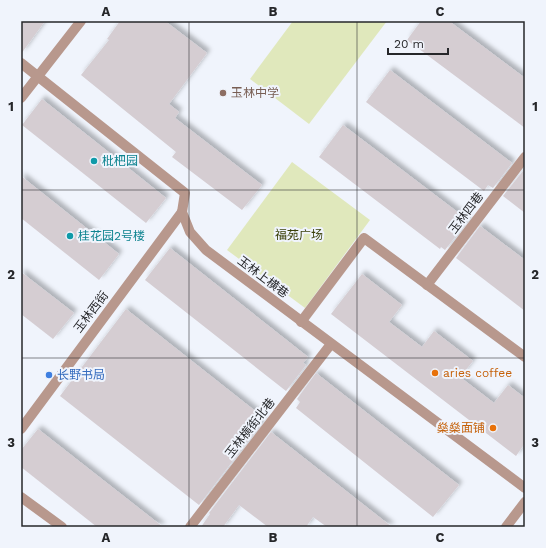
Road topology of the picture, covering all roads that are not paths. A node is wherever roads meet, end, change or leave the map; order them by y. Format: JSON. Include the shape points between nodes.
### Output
{"nodes":[{"id":1,"x":81,"y":21,"type":"edge"},
{"id":2,"x":21,"y":63,"type":"edge"},
{"id":3,"x":38,"y":76,"type":"junction"},
{"id":4,"x":21,"y":98,"type":"edge"},
{"id":5,"x":525,"y":157,"type":"edge"},
{"id":6,"x":182,"y":212,"type":"junction"},
{"id":7,"x":427,"y":285,"type":"junction"},
{"id":8,"x":301,"y":322,"type":"junction"},
{"id":9,"x":330,"y":344,"type":"junction"},
{"id":10,"x":525,"y":357,"type":"edge"},
{"id":11,"x":21,"y":429,"type":"edge"},
{"id":12,"x":525,"y":488,"type":"edge"},
{"id":13,"x":21,"y":496,"type":"edge"},
{"id":14,"x":525,"y":502,"type":"edge"},
{"id":15,"x":62,"y":527,"type":"edge"},
{"id":16,"x":190,"y":527,"type":"edge"},
{"id":17,"x":506,"y":527,"type":"edge"}],
"edges":[{"from":1,"to":3,"type":"street"},
{"from":2,"to":3,"type":"street","name":"玉林上横巷"},
{"from":3,"to":4,"type":"street"},
{"from":3,"to":6,"type":"street","name":"玉林上横巷","via":[[184,193]]},
{"from":5,"to":7,"type":"street","name":"玉林四巷"},
{"from":6,"to":8,"type":"street","name":"玉林上横巷","via":[[190,232],[206,250]]},
{"from":6,"to":11,"type":"street","name":"玉林西街"},
{"from":7,"to":8,"type":"street","via":[[364,238]]},
{"from":7,"to":10,"type":"street"},
{"from":8,"to":9,"type":"street","name":"玉林上横巷"},
{"from":9,"to":12,"type":"street","name":"玉林上横巷"},
{"from":9,"to":16,"type":"street","name":"玉林横街北巷"},
{"from":13,"to":15,"type":"street"},
{"from":14,"to":17,"type":"street"}]}
